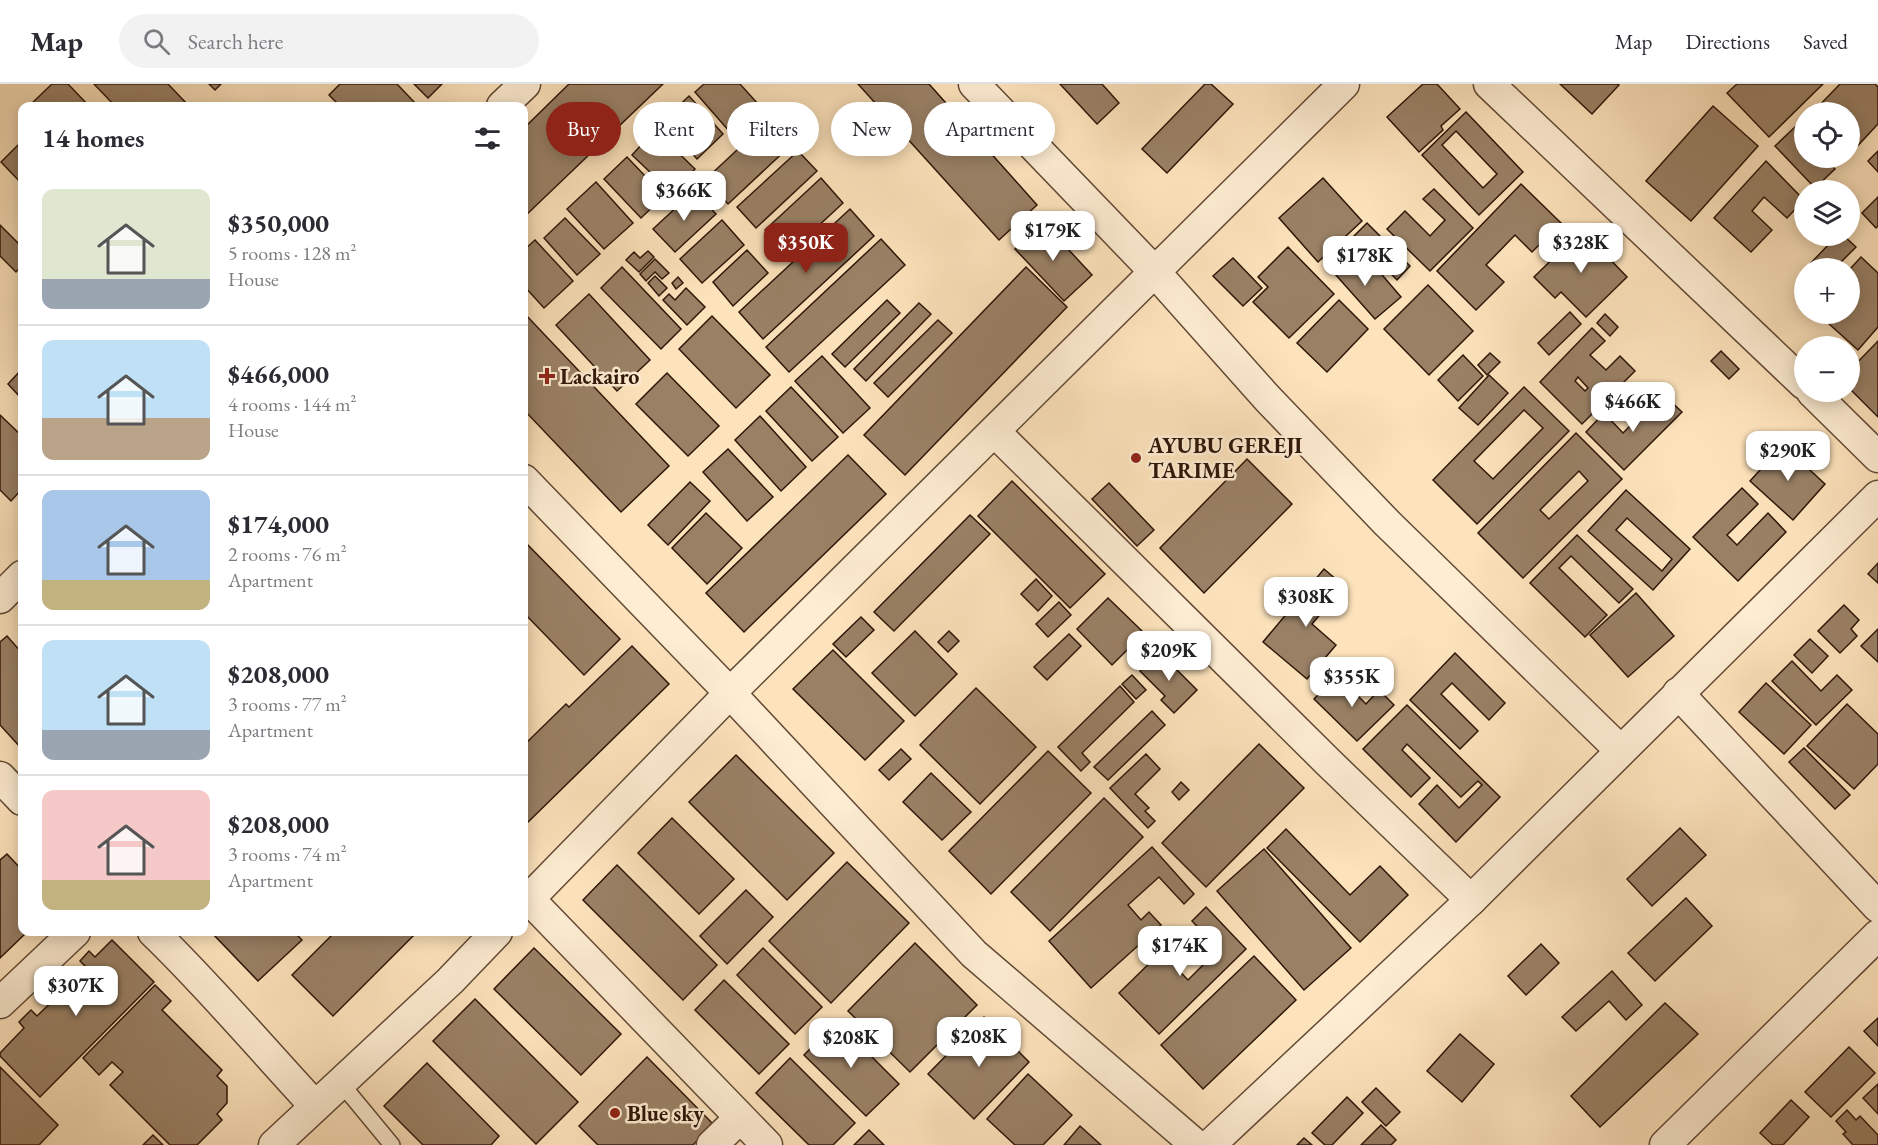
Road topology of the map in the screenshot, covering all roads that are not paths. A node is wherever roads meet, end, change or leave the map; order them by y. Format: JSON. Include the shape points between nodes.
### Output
{"nodes":[{"id":1,"x":525,"y":84,"type":"edge"},
{"id":2,"x":974,"y":84,"type":"edge"},
{"id":3,"x":1344,"y":84,"type":"edge"},
{"id":4,"x":1490,"y":84,"type":"edge"},
{"id":5,"x":506,"y":102,"type":"edge"},
{"id":6,"x":1154,"y":271,"type":"junction"},
{"id":7,"x":1794,"y":374,"type":"edge"},
{"id":8,"x":1822,"y":402,"type":"edge"},
{"id":9,"x":995,"y":432,"type":"junction"},
{"id":10,"x":1878,"y":457,"type":"edge"},
{"id":11,"x":528,"y":484,"type":"edge"},
{"id":12,"x":1878,"y":496,"type":"edge"},
{"id":13,"x":18,"y":580,"type":"edge"},
{"id":14,"x":0,"y":598,"type":"edge"},
{"id":15,"x":730,"y":693,"type":"junction"},
{"id":16,"x":1678,"y":693,"type":"junction"},
{"id":17,"x":1620,"y":750,"type":"junction"},
{"id":18,"x":0,"y":777,"type":"edge"},
{"id":19,"x":18,"y":796,"type":"edge"},
{"id":20,"x":528,"y":899,"type":"edge"},
{"id":21,"x":1471,"y":900,"type":"junction"},
{"id":22,"x":528,"y":903,"type":"edge"},
{"id":23,"x":1878,"y":907,"type":"edge"},
{"id":24,"x":1878,"y":935,"type":"edge"},
{"id":25,"x":71,"y":936,"type":"edge"},
{"id":26,"x":157,"y":936,"type":"edge"},
{"id":27,"x":493,"y":936,"type":"edge"},
{"id":28,"x":0,"y":1003,"type":"edge"},
{"id":29,"x":340,"y":1082,"type":"junction"},
{"id":30,"x":315,"y":1106,"type":"junction"},
{"id":31,"x":739,"y":1119,"type":"junction"},
{"id":32,"x":274,"y":1145,"type":"edge"},
{"id":33,"x":392,"y":1145,"type":"edge"},
{"id":34,"x":712,"y":1145,"type":"edge"},
{"id":35,"x":767,"y":1145,"type":"edge"},
{"id":36,"x":1196,"y":1145,"type":"edge"},
{"id":37,"x":1210,"y":1145,"type":"edge"},
{"id":38,"x":1665,"y":1145,"type":"edge"}],
"edges":[{"from":1,"to":5,"type":"street"},
{"from":2,"to":6,"type":"street"},
{"from":3,"to":6,"type":"street"},
{"from":4,"to":7,"type":"street"},
{"from":6,"to":9,"type":"street"},
{"from":6,"to":17,"type":"street","via":[[1268,399],[1387,523]]},
{"from":8,"to":10,"type":"street"},
{"from":9,"to":15,"type":"street"},
{"from":9,"to":21,"type":"street"},
{"from":11,"to":15,"type":"street"},
{"from":12,"to":16,"type":"street"},
{"from":13,"to":14,"type":"street"},
{"from":15,"to":20,"type":"street"},
{"from":15,"to":36,"type":"street","via":[[974,954]]},
{"from":16,"to":17,"type":"street"},
{"from":16,"to":23,"type":"street"},
{"from":17,"to":21,"type":"street"},
{"from":18,"to":19,"type":"street"},
{"from":21,"to":37,"type":"street"},
{"from":22,"to":31,"type":"street"},
{"from":24,"to":38,"type":"street"},
{"from":25,"to":28,"type":"street"},
{"from":26,"to":30,"type":"street"},
{"from":27,"to":29,"type":"street"},
{"from":29,"to":30,"type":"street"},
{"from":29,"to":33,"type":"lane"},
{"from":30,"to":32,"type":"street"},
{"from":31,"to":34,"type":"street"},
{"from":31,"to":35,"type":"street"}]}
